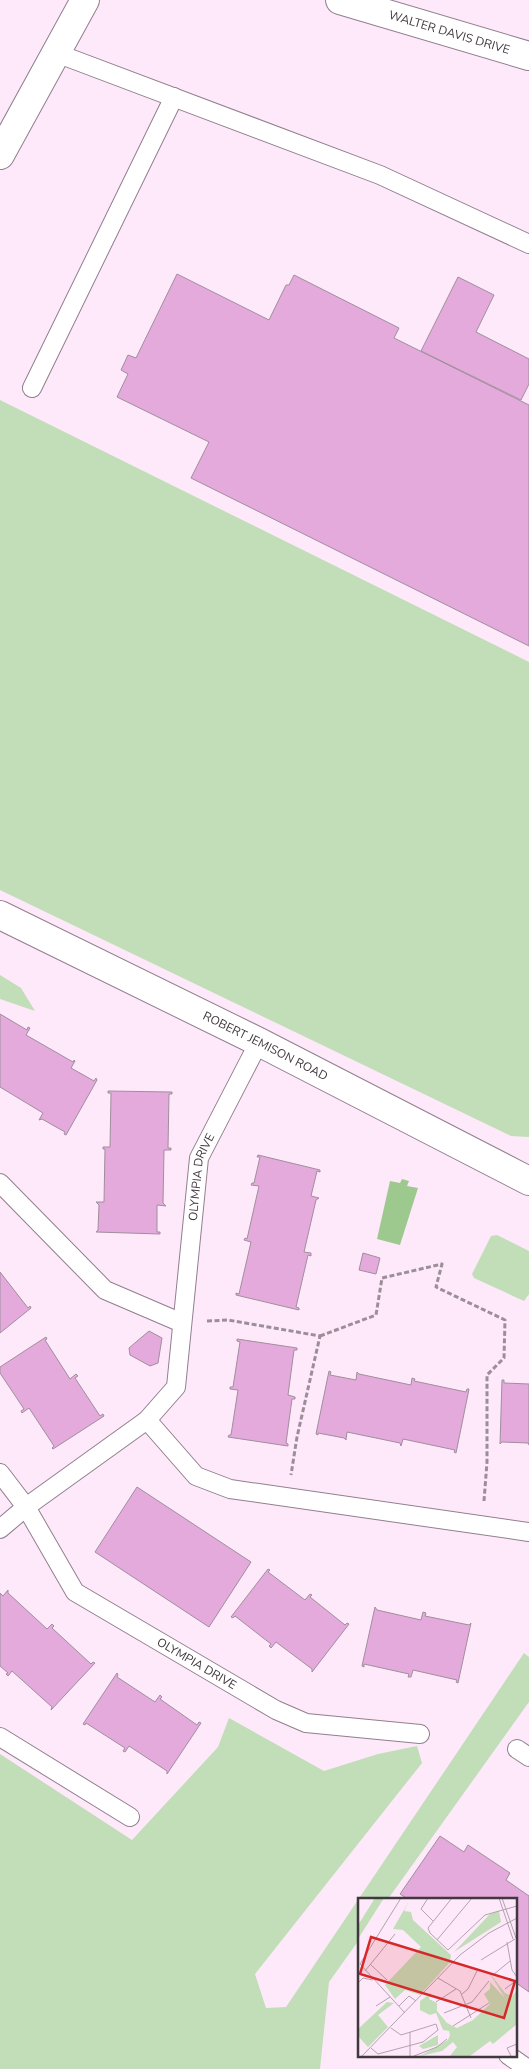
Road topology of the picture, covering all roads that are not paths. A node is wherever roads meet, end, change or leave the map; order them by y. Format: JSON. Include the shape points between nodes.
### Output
{"nodes":[{"id":1,"x":85,"y":0,"type":"edge"},
{"id":2,"x":340,"y":0,"type":"edge"},
{"id":3,"x":56,"y":52,"type":"junction"},
{"id":4,"x":529,"y":56,"type":"edge"},
{"id":5,"x":174,"y":97,"type":"junction"},
{"id":6,"x":0,"y":155,"type":"edge"},
{"id":7,"x":529,"y":244,"type":"edge"},
{"id":8,"x":32,"y":388,"type":"dead end"},
{"id":9,"x":0,"y":915,"type":"edge"},
{"id":10,"x":259,"y":1042,"type":"junction"},
{"id":11,"x":529,"y":1181,"type":"edge"},
{"id":12,"x":0,"y":1183,"type":"edge"},
{"id":13,"x":182,"y":1323,"type":"junction"},
{"id":14,"x":147,"y":1420,"type":"junction"},
{"id":15,"x":0,"y":1474,"type":"edge"},
{"id":16,"x":26,"y":1508,"type":"junction"},
{"id":17,"x":0,"y":1529,"type":"edge"},
{"id":18,"x":529,"y":1532,"type":"edge"},
{"id":19,"x":420,"y":1734,"type":"dead end"},
{"id":20,"x":0,"y":1737,"type":"edge"},
{"id":21,"x":130,"y":1817,"type":"dead end"},
{"id":22,"x":509,"y":2056,"type":"edge"},
{"id":23,"x":528,"y":2069,"type":"edge"}],
"edges":[{"from":1,"to":3,"type":"street"},
{"from":2,"to":4,"type":"street","name":"WALTER DAVIS DRIVE"},
{"from":3,"to":5,"type":"lane"},
{"from":3,"to":6,"type":"street"},
{"from":5,"to":7,"type":"lane","via":[[380,175]]},
{"from":5,"to":8,"type":"lane"},
{"from":9,"to":10,"type":"street","name":"ROBERT JEMISON ROAD"},
{"from":10,"to":11,"type":"street","name":"ROBERT JEMISON ROAD"},
{"from":10,"to":13,"type":"lane","name":"OLYMPIA DRIVE","via":[[199,1158]]},
{"from":12,"to":13,"type":"lane","via":[[105,1290]]},
{"from":13,"to":14,"type":"lane","name":"OLYMPIA DRIVE","via":[[176,1387]]},
{"from":14,"to":16,"type":"lane","name":"OLYMPIA DRIVE"},
{"from":14,"to":18,"type":"lane","via":[[196,1476],[230,1489]]},
{"from":15,"to":16,"type":"lane","name":"OLYMPIA DRIVE"},
{"from":16,"to":17,"type":"lane","name":"OLYMPIA DRIVE"},
{"from":16,"to":19,"type":"lane","name":"OLYMPIA DRIVE","via":[[75,1592],[276,1710],[306,1723]]},
{"from":20,"to":21,"type":"lane"},
{"from":22,"to":23,"type":"lane"}]}
